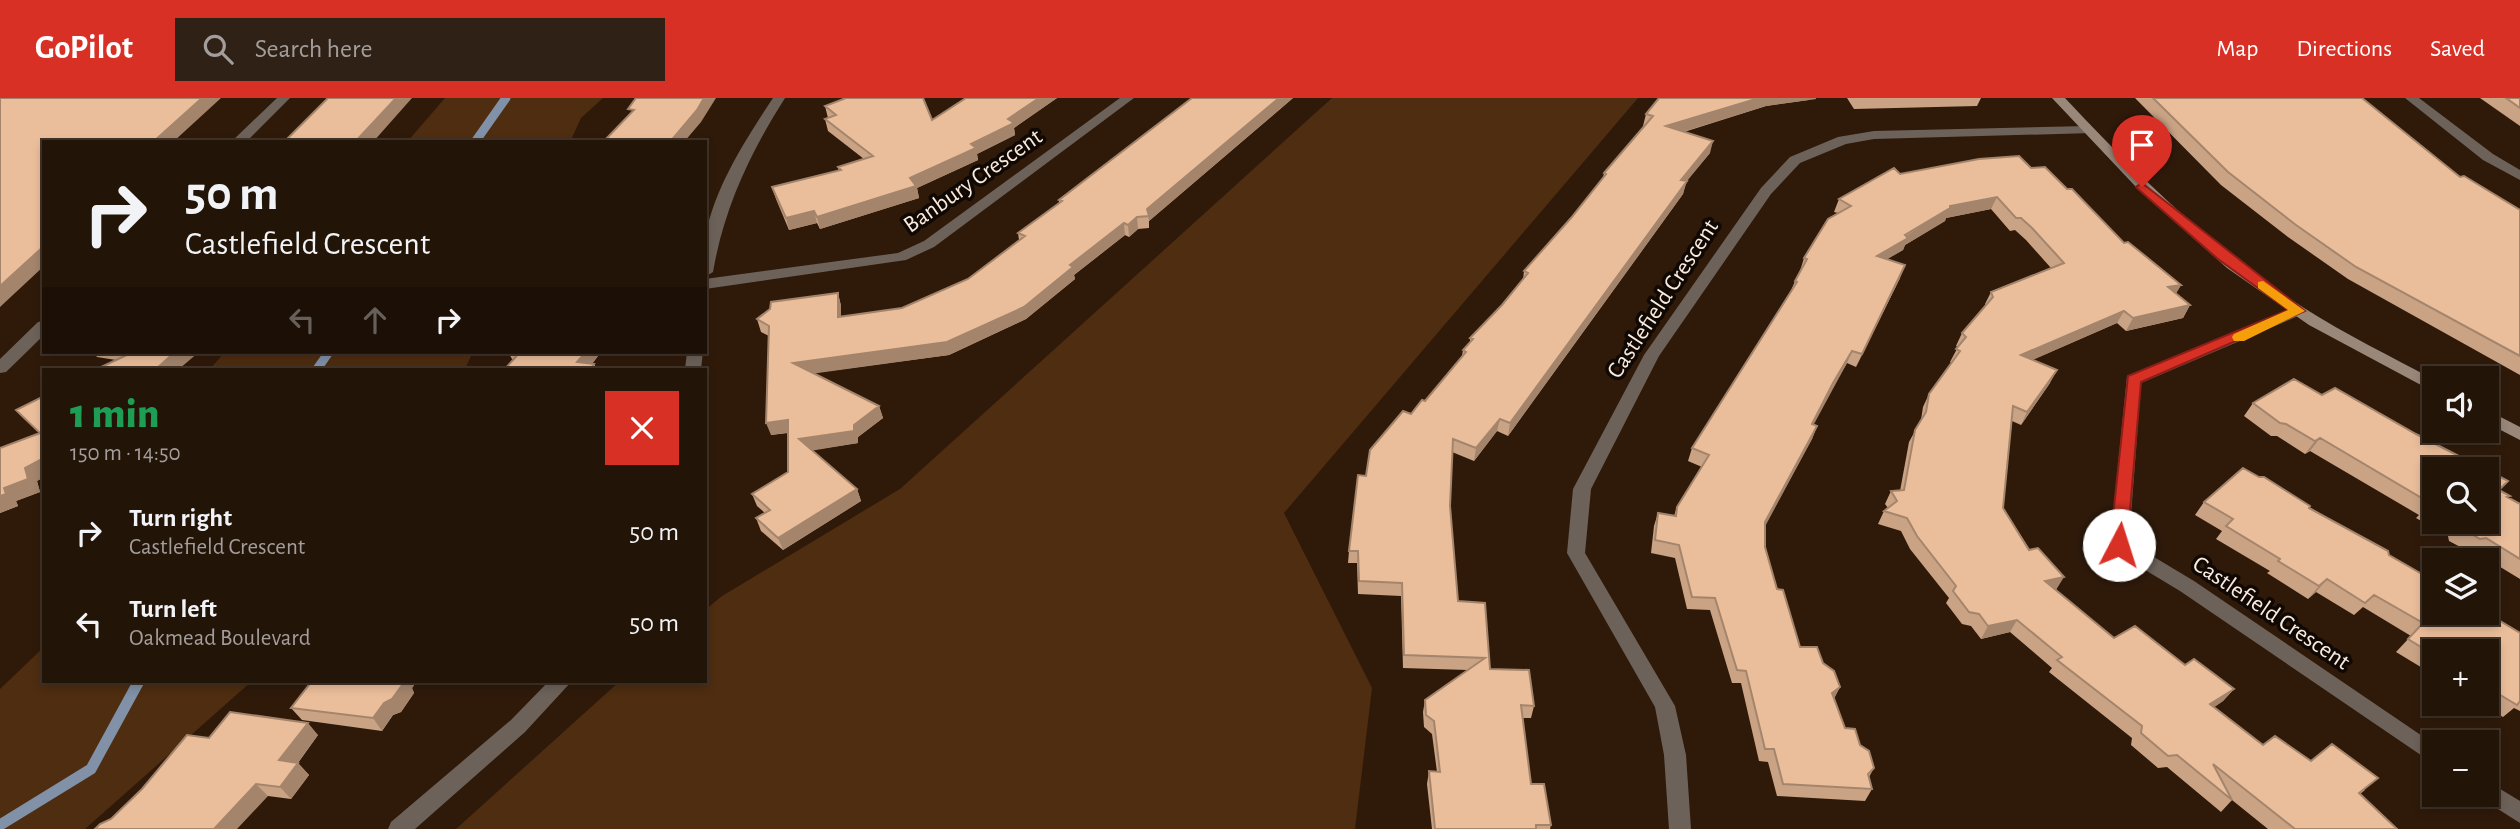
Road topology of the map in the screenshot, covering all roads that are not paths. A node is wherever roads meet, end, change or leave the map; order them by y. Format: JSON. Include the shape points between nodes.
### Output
{"nodes":[{"id":1,"x":284,"y":98,"type":"edge"},
{"id":2,"x":779,"y":98,"type":"edge"},
{"id":3,"x":1128,"y":98,"type":"edge"},
{"id":4,"x":2059,"y":98,"type":"edge"},
{"id":5,"x":2411,"y":98,"type":"edge"},
{"id":6,"x":2088,"y":131,"type":"junction"},
{"id":7,"x":239,"y":140,"type":"edge"},
{"id":8,"x":2520,"y":176,"type":"edge"},
{"id":9,"x":707,"y":259,"type":"edge"},
{"id":10,"x":707,"y":284,"type":"edge"},
{"id":11,"x":2298,"y":311,"type":"junction"},
{"id":12,"x":42,"y":328,"type":"edge"},
{"id":13,"x":0,"y":368,"type":"edge"},
{"id":14,"x":2422,"y":380,"type":"edge"},
{"id":15,"x":2499,"y":423,"type":"edge"},
{"id":16,"x":2520,"y":434,"type":"edge"},
{"id":17,"x":560,"y":683,"type":"edge"},
{"id":18,"x":2422,"y":747,"type":"edge"},
{"id":19,"x":2499,"y":798,"type":"edge"},
{"id":20,"x":2520,"y":813,"type":"edge"},
{"id":21,"x":399,"y":829,"type":"edge"},
{"id":22,"x":1680,"y":829,"type":"edge"}],
"edges":[{"from":1,"to":7,"type":"street"},
{"from":2,"to":9,"type":"street","via":[[727,189]]},
{"from":3,"to":10,"type":"street","name":"Banbury Crescent","via":[[929,244],[901,257]]},
{"from":4,"to":6,"type":"street"},
{"from":5,"to":8,"type":"street"},
{"from":6,"to":11,"type":"street","via":[[2142,187],[2223,256]]},
{"from":6,"to":22,"type":"street","name":"Castlefield Crescent","via":[[1874,135],[1843,140],[1795,160],[1766,191],[1652,355],[1582,489],[1576,553],[1665,706],[1675,755]]},
{"from":11,"to":14,"type":"street"},
{"from":11,"to":18,"type":"street","name":"Castlefield Crescent","via":[[2133,380],[2119,545],[2187,586]]},
{"from":12,"to":13,"type":"street"},
{"from":15,"to":16,"type":"street"},
{"from":17,"to":21,"type":"street","via":[[518,726]]},
{"from":19,"to":20,"type":"street"}]}
